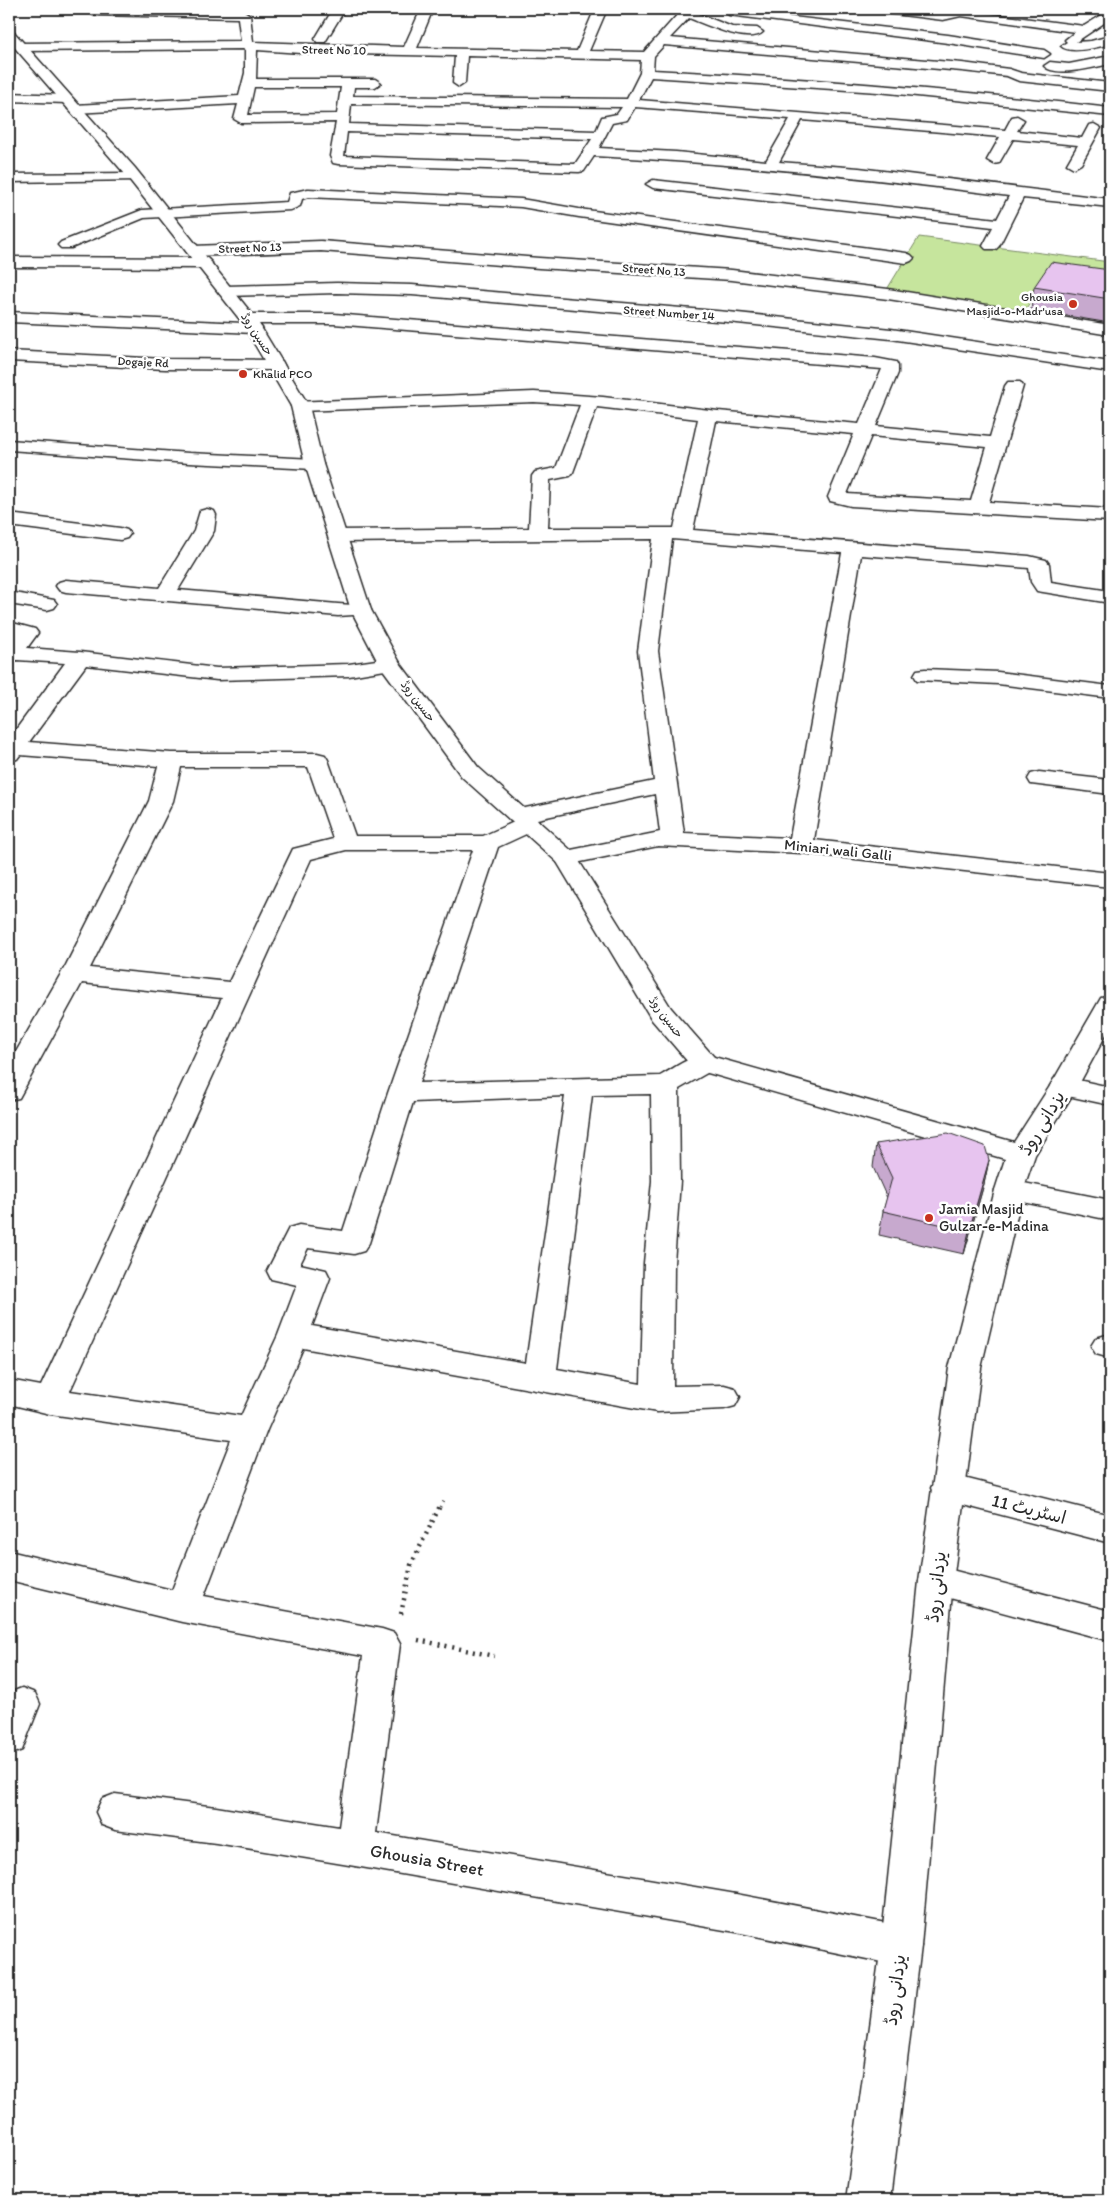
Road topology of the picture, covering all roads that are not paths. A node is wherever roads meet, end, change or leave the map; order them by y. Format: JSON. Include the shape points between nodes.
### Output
{"nodes":[{"id":1,"x":339,"y":9,"type":"edge"},
{"id":2,"x":427,"y":9,"type":"edge"},
{"id":3,"x":547,"y":9,"type":"edge"},
{"id":4,"x":675,"y":9,"type":"edge"},
{"id":5,"x":877,"y":9,"type":"edge"},
{"id":6,"x":601,"y":10,"type":"edge"},
{"id":7,"x":1095,"y":10,"type":"edge"},
{"id":8,"x":96,"y":11,"type":"edge"},
{"id":9,"x":696,"y":11,"type":"edge"},
{"id":10,"x":244,"y":12,"type":"edge"},
{"id":11,"x":1110,"y":13,"type":"edge"},
{"id":12,"x":1086,"y":30,"type":"junction"},
{"id":13,"x":767,"y":33,"type":"dead end"},
{"id":14,"x":321,"y":39,"type":"dead end"},
{"id":15,"x":13,"y":40,"type":"edge"},
{"id":16,"x":1110,"y":40,"type":"edge"},
{"id":17,"x":660,"y":41,"type":"junction"},
{"id":18,"x":247,"y":46,"type":"junction"},
{"id":19,"x":126,"y":47,"type":"junction"},
{"id":20,"x":1061,"y":47,"type":"junction"},
{"id":21,"x":354,"y":50,"type":"junction"},
{"id":22,"x":409,"y":51,"type":"junction"},
{"id":23,"x":461,"y":51,"type":"junction"},
{"id":24,"x":1044,"y":54,"type":"junction"},
{"id":25,"x":581,"y":55,"type":"junction"},
{"id":26,"x":648,"y":56,"type":"junction"},
{"id":27,"x":973,"y":56,"type":"dead end"},
{"id":28,"x":1110,"y":60,"type":"edge"},
{"id":29,"x":1020,"y":62,"type":"junction"},
{"id":30,"x":646,"y":73,"type":"junction"},
{"id":31,"x":1009,"y":73,"type":"junction"},
{"id":32,"x":249,"y":83,"type":"junction"},
{"id":33,"x":348,"y":83,"type":"junction"},
{"id":34,"x":388,"y":83,"type":"dead end"},
{"id":35,"x":444,"y":83,"type":"dead end"},
{"id":36,"x":622,"y":86,"type":"dead end"},
{"id":37,"x":641,"y":86,"type":"junction"},
{"id":38,"x":1110,"y":87,"type":"edge"},
{"id":39,"x":9,"y":97,"type":"edge"},
{"id":40,"x":245,"y":100,"type":"junction"},
{"id":41,"x":346,"y":100,"type":"junction"},
{"id":42,"x":631,"y":103,"type":"junction"},
{"id":43,"x":70,"y":104,"type":"junction"},
{"id":44,"x":1108,"y":108,"type":"edge"},
{"id":45,"x":798,"y":116,"type":"junction"},
{"id":46,"x":622,"y":117,"type":"junction"},
{"id":47,"x":1019,"y":117,"type":"dead end"},
{"id":48,"x":642,"y":119,"type":"dead end"},
{"id":49,"x":342,"y":123,"type":"junction"},
{"id":50,"x":602,"y":135,"type":"junction"},
{"id":51,"x":1009,"y":135,"type":"junction"},
{"id":52,"x":1086,"y":142,"type":"junction"},
{"id":53,"x":590,"y":152,"type":"junction"},
{"id":54,"x":994,"y":160,"type":"dead end"},
{"id":55,"x":1074,"y":164,"type":"dead end"},
{"id":56,"x":770,"y":166,"type":"junction"},
{"id":57,"x":134,"y":177,"type":"junction"},
{"id":58,"x":9,"y":178,"type":"edge"},
{"id":59,"x":652,"y":184,"type":"dead end"},
{"id":60,"x":1018,"y":193,"type":"junction"},
{"id":61,"x":1110,"y":203,"type":"edge"},
{"id":62,"x":848,"y":207,"type":"junction"},
{"id":63,"x":163,"y":212,"type":"junction"},
{"id":64,"x":1002,"y":224,"type":"junction"},
{"id":65,"x":66,"y":246,"type":"dead end"},
{"id":66,"x":819,"y":246,"type":"junction"},
{"id":67,"x":991,"y":246,"type":"dead end"},
{"id":68,"x":199,"y":257,"type":"junction"},
{"id":69,"x":906,"y":258,"type":"dead end"},
{"id":70,"x":9,"y":262,"type":"edge"},
{"id":71,"x":226,"y":291,"type":"junction"},
{"id":72,"x":9,"y":317,"type":"edge"},
{"id":73,"x":251,"y":323,"type":"junction"},
{"id":74,"x":1110,"y":330,"type":"edge"},
{"id":75,"x":9,"y":356,"type":"edge"},
{"id":76,"x":276,"y":365,"type":"junction"},
{"id":77,"x":1110,"y":367,"type":"edge"},
{"id":78,"x":1014,"y":386,"type":"dead end"},
{"id":79,"x":590,"y":402,"type":"junction"},
{"id":80,"x":300,"y":406,"type":"junction"},
{"id":81,"x":708,"y":415,"type":"junction"},
{"id":82,"x":865,"y":431,"type":"junction"},
{"id":83,"x":997,"y":443,"type":"junction"},
{"id":84,"x":9,"y":445,"type":"edge"},
{"id":85,"x":314,"y":464,"type":"junction"},
{"id":86,"x":979,"y":506,"type":"junction"},
{"id":87,"x":207,"y":515,"type":"dead end"},
{"id":88,"x":1110,"y":515,"type":"edge"},
{"id":89,"x":9,"y":520,"type":"edge"},
{"id":90,"x":538,"y":533,"type":"junction"},
{"id":91,"x":120,"y":534,"type":"dead end"},
{"id":92,"x":672,"y":534,"type":"junction"},
{"id":93,"x":338,"y":536,"type":"junction"},
{"id":94,"x":852,"y":549,"type":"junction"},
{"id":95,"x":66,"y":586,"type":"dead end"},
{"id":96,"x":166,"y":594,"type":"junction"},
{"id":97,"x":1110,"y":597,"type":"edge"},
{"id":98,"x":9,"y":598,"type":"edge"},
{"id":99,"x":47,"y":604,"type":"dead end"},
{"id":100,"x":361,"y":610,"type":"junction"},
{"id":101,"x":9,"y":628,"type":"edge"},
{"id":102,"x":11,"y":654,"type":"edge"},
{"id":103,"x":80,"y":658,"type":"junction"},
{"id":104,"x":390,"y":664,"type":"junction"},
{"id":105,"x":925,"y":675,"type":"dead end"},
{"id":106,"x":1110,"y":692,"type":"edge"},
{"id":107,"x":10,"y":749,"type":"edge"},
{"id":108,"x":171,"y":760,"type":"junction"},
{"id":109,"x":1038,"y":779,"type":"dead end"},
{"id":110,"x":666,"y":785,"type":"junction"},
{"id":111,"x":1110,"y":787,"type":"edge"},
{"id":112,"x":524,"y":820,"type":"junction"},
{"id":113,"x":673,"y":840,"type":"junction"},
{"id":114,"x":346,"y":843,"type":"junction"},
{"id":115,"x":487,"y":843,"type":"junction"},
{"id":116,"x":801,"y":846,"type":"junction"},
{"id":117,"x":566,"y":858,"type":"junction"},
{"id":118,"x":1110,"y":880,"type":"edge"},
{"id":119,"x":74,"y":974,"type":"junction"},
{"id":120,"x":238,"y":991,"type":"junction"},
{"id":121,"x":1110,"y":1004,"type":"edge"},
{"id":122,"x":704,"y":1063,"type":"junction"},
{"id":123,"x":665,"y":1085,"type":"junction"},
{"id":124,"x":580,"y":1086,"type":"junction"},
{"id":125,"x":1064,"y":1086,"type":"junction"},
{"id":126,"x":9,"y":1090,"type":"edge"},
{"id":127,"x":402,"y":1093,"type":"junction"},
{"id":128,"x":1110,"y":1096,"type":"edge"},
{"id":129,"x":1021,"y":1154,"type":"junction"},
{"id":130,"x":1009,"y":1190,"type":"junction"},
{"id":131,"x":1110,"y":1210,"type":"edge"},
{"id":132,"x":293,"y":1335,"type":"junction"},
{"id":133,"x":540,"y":1378,"type":"junction"},
{"id":134,"x":9,"y":1392,"type":"edge"},
{"id":135,"x":724,"y":1397,"type":"dead end"},
{"id":136,"x":657,"y":1399,"type":"junction"},
{"id":137,"x":50,"y":1401,"type":"junction"},
{"id":138,"x":251,"y":1430,"type":"junction"},
{"id":139,"x":948,"y":1488,"type":"junction"},
{"id":140,"x":1110,"y":1529,"type":"edge"},
{"id":141,"x":9,"y":1566,"type":"edge"},
{"id":142,"x":936,"y":1581,"type":"junction"},
{"id":143,"x":182,"y":1607,"type":"junction"},
{"id":144,"x":1110,"y":1626,"type":"edge"},
{"id":145,"x":22,"y":1704,"type":"dead end"},
{"id":146,"x":9,"y":1738,"type":"edge"},
{"id":147,"x":116,"y":1812,"type":"dead end"},
{"id":148,"x":355,"y":1848,"type":"junction"},
{"id":149,"x":901,"y":1946,"type":"junction"},
{"id":150,"x":868,"y":2200,"type":"edge"}],
"edges":[{"from":1,"to":14,"type":"street"},
{"from":2,"to":22,"type":"street"},
{"from":3,"to":6,"type":"street"},
{"from":4,"to":9,"type":"street"},
{"from":5,"to":12,"type":"street","via":[[944,16],[961,14]]},
{"from":6,"to":25,"type":"street"},
{"from":7,"to":11,"type":"street"},
{"from":8,"to":10,"type":"street"},
{"from":8,"to":19,"type":"street"},
{"from":9,"to":13,"type":"street","via":[[730,30]]},
{"from":9,"to":17,"type":"street","via":[[682,17]]},
{"from":9,"to":24,"type":"street","via":[[948,39]]},
{"from":10,"to":18,"type":"street"},
{"from":11,"to":12,"type":"street"},
{"from":12,"to":20,"type":"street"},
{"from":15,"to":19,"type":"street","name":"Street No 10"},
{"from":15,"to":43,"type":"street","name":"حسین روڈ"},
{"from":16,"to":20,"type":"street"},
{"from":17,"to":26,"type":"street"},
{"from":17,"to":31,"type":"street"},
{"from":18,"to":19,"type":"street","name":"Street No 10"},
{"from":18,"to":21,"type":"street","name":"Street No 10"},
{"from":18,"to":32,"type":"street","via":[[250,48]]},
{"from":20,"to":24,"type":"street"},
{"from":21,"to":22,"type":"street","name":"Street No 10"},
{"from":21,"to":33,"type":"street"},
{"from":22,"to":23,"type":"street","name":"Street No 10"},
{"from":23,"to":25,"type":"street","name":"Street No 10"},
{"from":23,"to":35,"type":"street","via":[[464,83]]},
{"from":24,"to":29,"type":"street"},
{"from":25,"to":26,"type":"street","name":"Street No 10"},
{"from":26,"to":30,"type":"street"},
{"from":27,"to":29,"type":"street"},
{"from":28,"to":29,"type":"street","via":[[1069,68]]},
{"from":29,"to":31,"type":"street"},
{"from":30,"to":37,"type":"street"},
{"from":30,"to":44,"type":"street"},
{"from":31,"to":38,"type":"street","via":[[1019,77]]},
{"from":32,"to":33,"type":"street"},
{"from":32,"to":40,"type":"street"},
{"from":33,"to":34,"type":"street"},
{"from":33,"to":41,"type":"street"},
{"from":36,"to":37,"type":"street"},
{"from":37,"to":42,"type":"street"},
{"from":39,"to":43,"type":"street"},
{"from":40,"to":43,"type":"street"},
{"from":40,"to":49,"type":"street","via":[[236,119]]},
{"from":41,"to":42,"type":"street"},
{"from":41,"to":49,"type":"street"},
{"from":42,"to":45,"type":"street"},
{"from":42,"to":46,"type":"street"},
{"from":43,"to":57,"type":"street","name":"حسین روڈ"},
{"from":44,"to":52,"type":"street"},
{"from":45,"to":51,"type":"street"},
{"from":45,"to":56,"type":"street"},
{"from":46,"to":48,"type":"street"},
{"from":46,"to":50,"type":"street","via":[[607,120]]},
{"from":47,"to":51,"type":"street"},
{"from":49,"to":50,"type":"street"},
{"from":49,"to":53,"type":"street","via":[[337,156],[338,160],[346,161],[580,168]]},
{"from":50,"to":53,"type":"street"},
{"from":51,"to":52,"type":"street"},
{"from":51,"to":54,"type":"street"},
{"from":52,"to":55,"type":"street"},
{"from":53,"to":56,"type":"street","via":[[676,156]]},
{"from":56,"to":60,"type":"street","via":[[896,176]]},
{"from":57,"to":58,"type":"street"},
{"from":57,"to":63,"type":"street","name":"حسین روڈ"},
{"from":59,"to":62,"type":"street"},
{"from":60,"to":61,"type":"street"},
{"from":60,"to":64,"type":"street"},
{"from":62,"to":64,"type":"street"},
{"from":62,"to":66,"type":"street"},
{"from":63,"to":65,"type":"street","via":[[137,215]]},
{"from":63,"to":66,"type":"street","via":[[291,206],[295,203],[295,196],[308,193],[511,202]]},
{"from":63,"to":68,"type":"street","name":"حسین روڈ"},
{"from":64,"to":67,"type":"street"},
{"from":66,"to":69,"type":"street"},
{"from":68,"to":70,"type":"street","name":"Street No 13"},
{"from":68,"to":71,"type":"street","name":"حسین روڈ"},
{"from":68,"to":74,"type":"street","name":"Street No 13","via":[[321,246],[732,275],[888,294]]},
{"from":71,"to":73,"type":"street","name":"حسین روڈ"},
{"from":71,"to":77,"type":"street","name":"Street Number 14","via":[[412,290],[891,334]]},
{"from":72,"to":73,"type":"street"},
{"from":73,"to":76,"type":"street","name":"حسین روڈ"},
{"from":73,"to":82,"type":"street","via":[[334,319],[890,366],[890,373]]},
{"from":75,"to":76,"type":"street","name":"Dogaje Rd","via":[[165,364]]},
{"from":76,"to":80,"type":"street","name":"حسین روڈ"},
{"from":78,"to":83,"type":"street"},
{"from":79,"to":80,"type":"street","via":[[534,398]]},
{"from":79,"to":81,"type":"street"},
{"from":79,"to":90,"type":"street","via":[[564,472],[541,476]]},
{"from":80,"to":85,"type":"street","name":"حسین روڈ"},
{"from":81,"to":82,"type":"street"},
{"from":81,"to":92,"type":"street"},
{"from":82,"to":83,"type":"street"},
{"from":82,"to":86,"type":"street","via":[[838,498]]},
{"from":83,"to":86,"type":"street"},
{"from":84,"to":85,"type":"street"},
{"from":85,"to":93,"type":"street","name":"حسین روڈ"},
{"from":86,"to":88,"type":"street"},
{"from":87,"to":96,"type":"street","via":[[204,531]]},
{"from":89,"to":91,"type":"street"},
{"from":90,"to":92,"type":"street"},
{"from":90,"to":93,"type":"street"},
{"from":92,"to":94,"type":"street"},
{"from":92,"to":110,"type":"street","via":[[648,651]]},
{"from":93,"to":100,"type":"street","name":"حسین روڈ"},
{"from":94,"to":97,"type":"street","via":[[1039,564],[1040,582],[1044,586]]},
{"from":94,"to":116,"type":"street"},
{"from":95,"to":96,"type":"street"},
{"from":96,"to":100,"type":"street"},
{"from":98,"to":99,"type":"street"},
{"from":100,"to":104,"type":"street","name":"حسین روڈ"},
{"from":101,"to":102,"type":"street","via":[[28,633]]},
{"from":102,"to":103,"type":"street"},
{"from":103,"to":104,"type":"street","via":[[217,674],[348,670]]},
{"from":103,"to":107,"type":"street"},
{"from":104,"to":112,"type":"street","name":"حسین روڈ","via":[[470,772]]},
{"from":105,"to":106,"type":"street","via":[[998,678]]},
{"from":107,"to":108,"type":"street"},
{"from":108,"to":114,"type":"street","via":[[317,760]]},
{"from":108,"to":119,"type":"street","via":[[161,801]]},
{"from":109,"to":111,"type":"street"},
{"from":110,"to":112,"type":"street"},
{"from":110,"to":113,"type":"street"},
{"from":112,"to":115,"type":"street"},
{"from":112,"to":117,"type":"street","name":"حسین روڈ"},
{"from":113,"to":116,"type":"street","name":"Miniari wali Galli"},
{"from":113,"to":117,"type":"street","name":"Miniari wali Galli","via":[[658,839]]},
{"from":114,"to":115,"type":"street"},
{"from":114,"to":120,"type":"street","via":[[301,854]]},
{"from":115,"to":127,"type":"street"},
{"from":116,"to":118,"type":"street","name":"Miniari wali Galli"},
{"from":117,"to":122,"type":"street","name":"حسین روڈ","via":[[661,1014]]},
{"from":119,"to":120,"type":"street"},
{"from":119,"to":126,"type":"street"},
{"from":120,"to":137,"type":"street"},
{"from":121,"to":125,"type":"street","name":"یزدانی روڈ"},
{"from":122,"to":123,"type":"street"},
{"from":122,"to":129,"type":"street"},
{"from":123,"to":124,"type":"street"},
{"from":123,"to":136,"type":"street","via":[[666,1181],[659,1263]]},
{"from":124,"to":127,"type":"street"},
{"from":124,"to":133,"type":"street"},
{"from":125,"to":128,"type":"street"},
{"from":125,"to":129,"type":"street","name":"یزدانی روڈ"},
{"from":127,"to":132,"type":"street","via":[[354,1243],[299,1236],[282,1271],[315,1278]]},
{"from":129,"to":130,"type":"street","name":"یزدانی روڈ"},
{"from":130,"to":131,"type":"street"},
{"from":130,"to":139,"type":"street","name":"یزدانی روڈ","via":[[965,1368]]},
{"from":132,"to":133,"type":"street"},
{"from":132,"to":138,"type":"street"},
{"from":133,"to":136,"type":"street"},
{"from":134,"to":137,"type":"street"},
{"from":135,"to":136,"type":"street"},
{"from":137,"to":138,"type":"street"},
{"from":138,"to":143,"type":"street"},
{"from":139,"to":140,"type":"street","name":"اسٹریٹ 11"},
{"from":139,"to":142,"type":"street","name":"یزدانی روڈ"},
{"from":141,"to":143,"type":"street"},
{"from":142,"to":144,"type":"street"},
{"from":142,"to":149,"type":"street","name":"یزدانی روڈ"},
{"from":143,"to":148,"type":"street","name":"Ghousia Street","via":[[382,1644]]},
{"from":145,"to":146,"type":"street"},
{"from":147,"to":148,"type":"street"},
{"from":148,"to":149,"type":"street","name":"Ghousia Street","via":[[736,1913]]},
{"from":149,"to":150,"type":"street","name":"یزدانی روڈ"}]}
